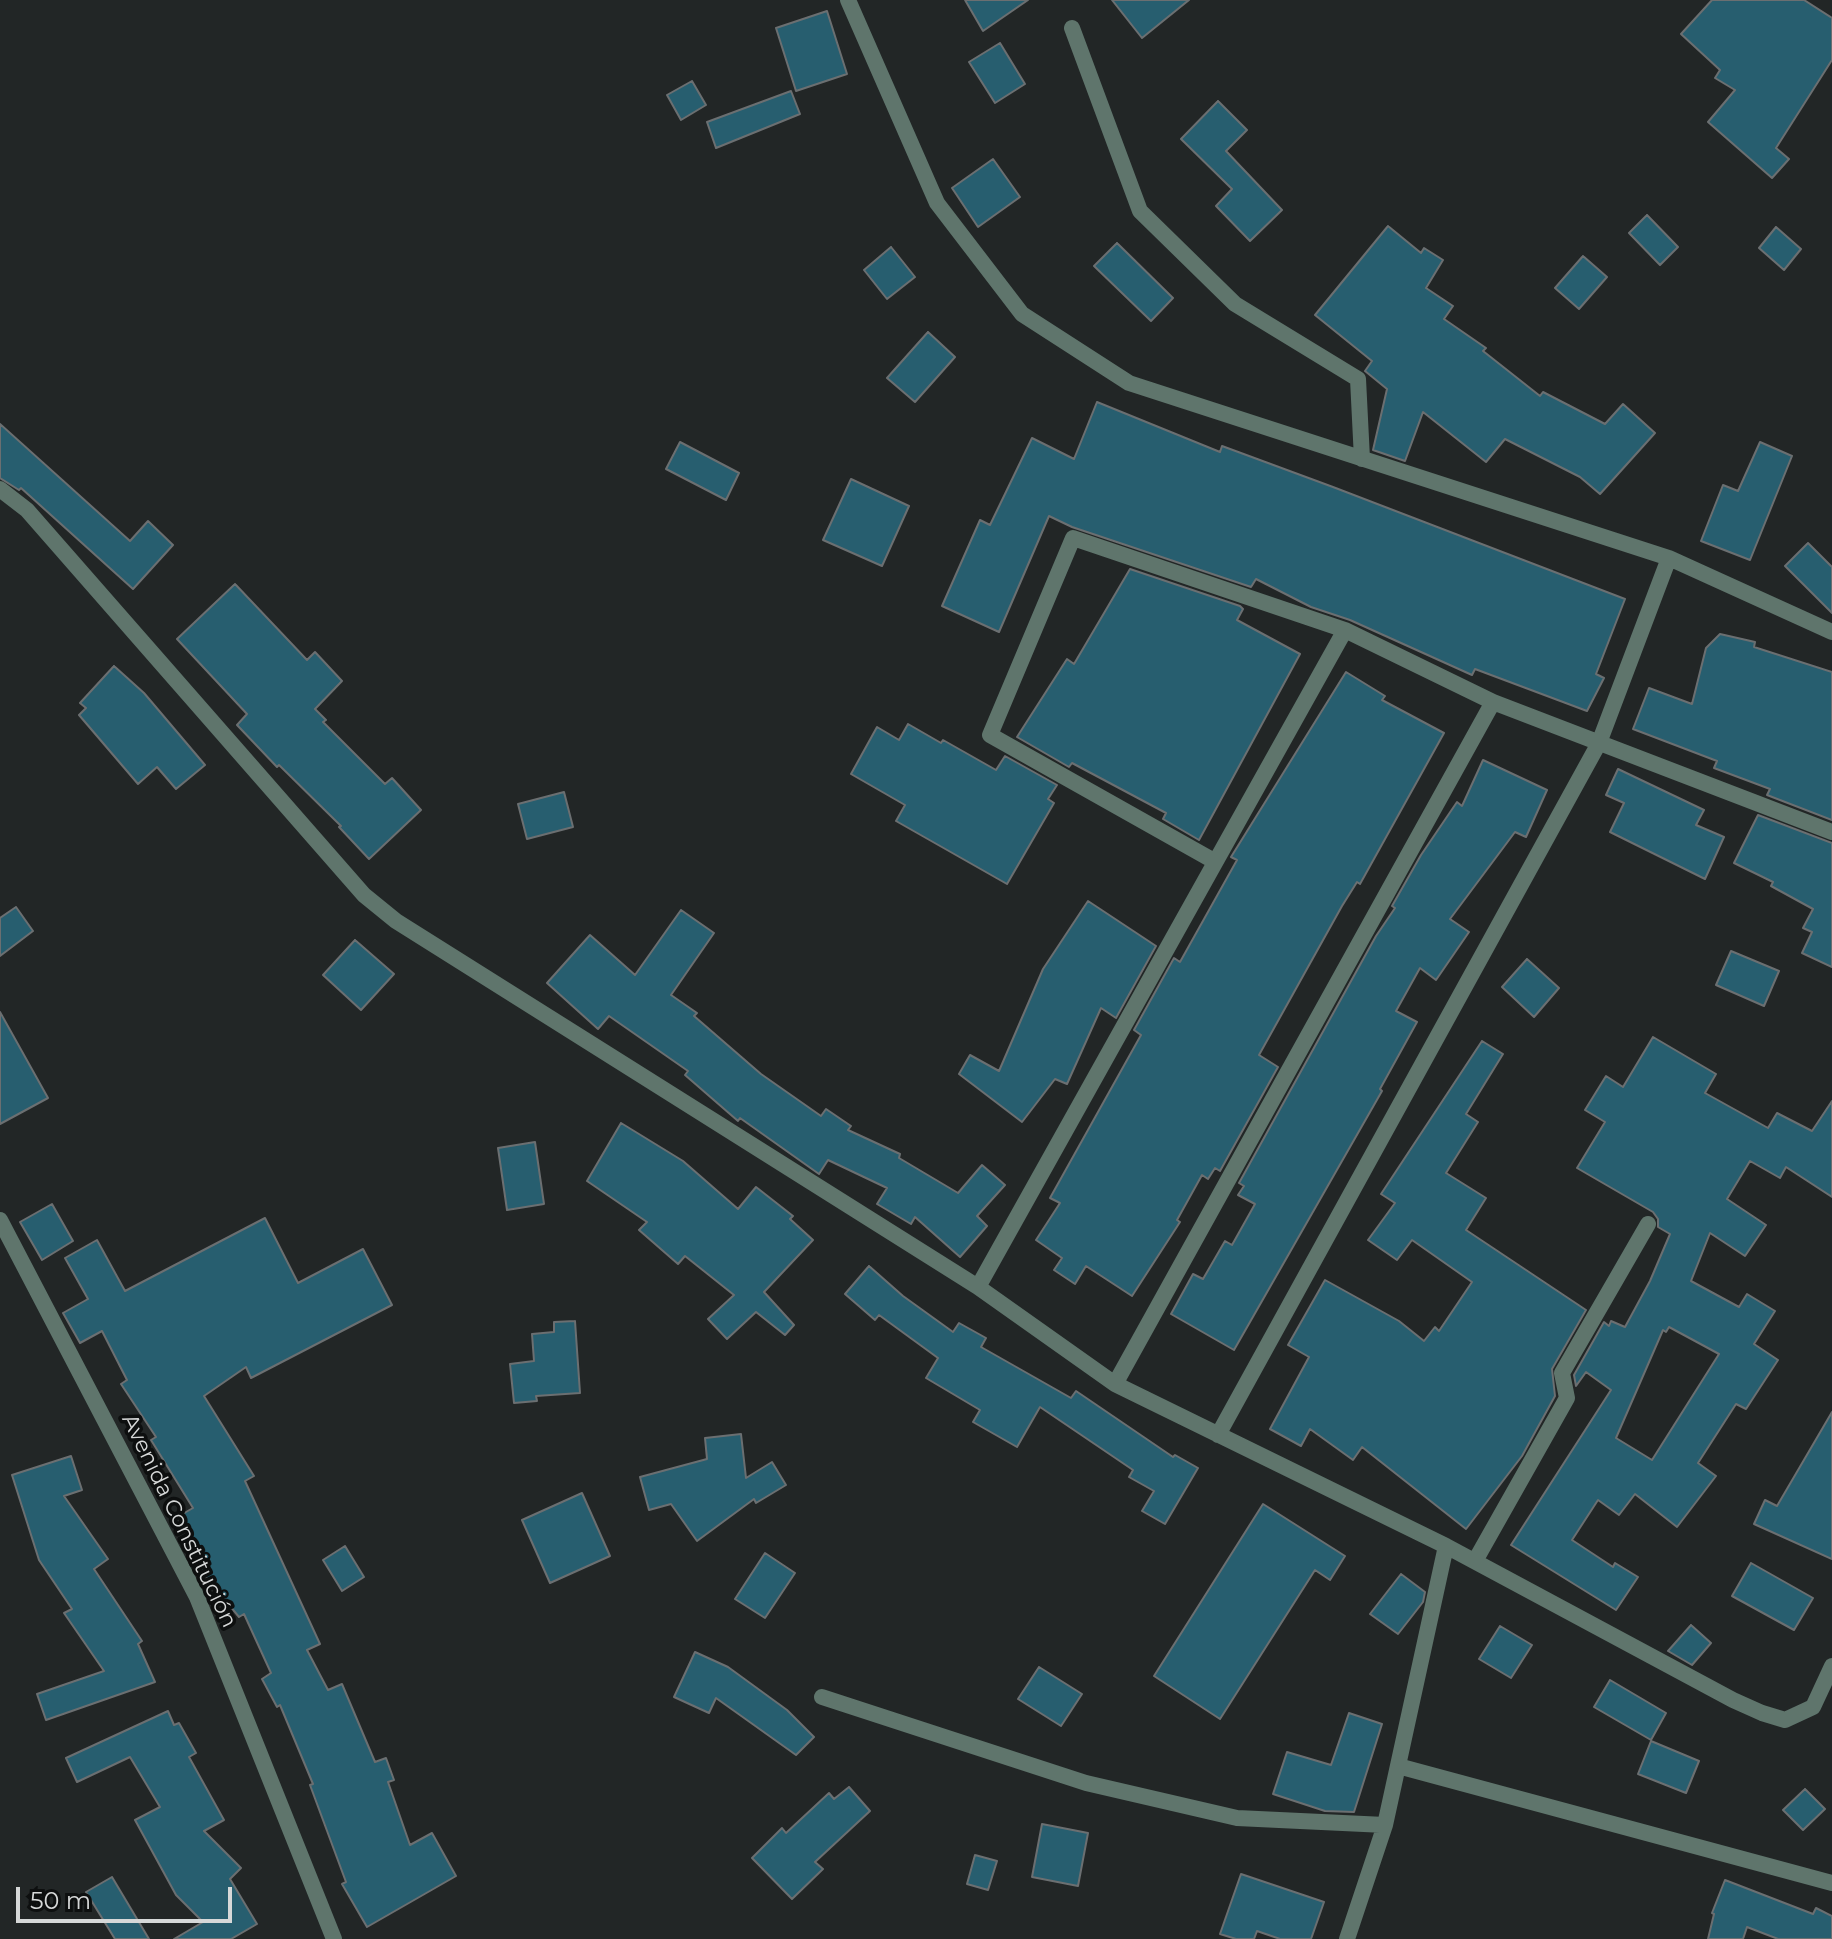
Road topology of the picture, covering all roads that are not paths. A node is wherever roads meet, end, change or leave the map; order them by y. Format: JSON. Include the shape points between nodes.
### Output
{"nodes":[{"id":1,"x":848,"y":0,"type":"edge"},
{"id":2,"x":1072,"y":28,"type":"dead end"},
{"id":3,"x":1362,"y":459,"type":"junction"},
{"id":4,"x":0,"y":489,"type":"edge"},
{"id":5,"x":1669,"y":558,"type":"junction"},
{"id":6,"x":1345,"y":630,"type":"junction"},
{"id":7,"x":1832,"y":632,"type":"edge"},
{"id":8,"x":1493,"y":702,"type":"junction"},
{"id":9,"x":1599,"y":743,"type":"junction"},
{"id":10,"x":1832,"y":832,"type":"edge"},
{"id":11,"x":1214,"y":861,"type":"junction"},
{"id":12,"x":0,"y":1220,"type":"edge"},
{"id":13,"x":1648,"y":1224,"type":"dead end"},
{"id":14,"x":978,"y":1287,"type":"junction"},
{"id":15,"x":1115,"y":1384,"type":"junction"},
{"id":16,"x":1218,"y":1435,"type":"junction"},
{"id":17,"x":1446,"y":1546,"type":"junction"},
{"id":18,"x":1475,"y":1561,"type":"junction"},
{"id":19,"x":1832,"y":1666,"type":"edge"},
{"id":20,"x":822,"y":1697,"type":"dead end"},
{"id":21,"x":1398,"y":1766,"type":"junction"},
{"id":22,"x":1385,"y":1825,"type":"junction"},
{"id":23,"x":1832,"y":1883,"type":"edge"},
{"id":24,"x":334,"y":1939,"type":"edge"},
{"id":25,"x":1347,"y":1939,"type":"edge"}],
"edges":[{"from":1,"to":3,"type":"street","via":[[937,203],[1022,314],[1129,383]]},
{"from":2,"to":3,"type":"street","via":[[1140,211],[1235,304],[1358,379]]},
{"from":3,"to":5,"type":"street"},
{"from":4,"to":14,"type":"street","via":[[27,510],[364,895]]},
{"from":5,"to":7,"type":"street"},
{"from":5,"to":9,"type":"street"},
{"from":6,"to":8,"type":"street"},
{"from":6,"to":11,"type":"street"},
{"from":6,"to":11,"type":"street","via":[[1073,538],[990,735]]},
{"from":8,"to":9,"type":"street"},
{"from":8,"to":15,"type":"street"},
{"from":9,"to":10,"type":"street"},
{"from":9,"to":16,"type":"street"},
{"from":11,"to":14,"type":"street"},
{"from":12,"to":24,"type":"street","name":"Avenida Constitución","via":[[197,1597]]},
{"from":13,"to":18,"type":"street","via":[[1562,1373],[1567,1398]]},
{"from":14,"to":15,"type":"street"},
{"from":15,"to":16,"type":"street"},
{"from":16,"to":17,"type":"street"},
{"from":17,"to":18,"type":"street"},
{"from":17,"to":21,"type":"street"},
{"from":18,"to":19,"type":"street","via":[[1733,1700],[1785,1720],[1813,1707]]},
{"from":20,"to":22,"type":"street","via":[[1086,1783],[1237,1818]]},
{"from":21,"to":22,"type":"street"},
{"from":21,"to":23,"type":"street"},
{"from":22,"to":25,"type":"street"}]}
